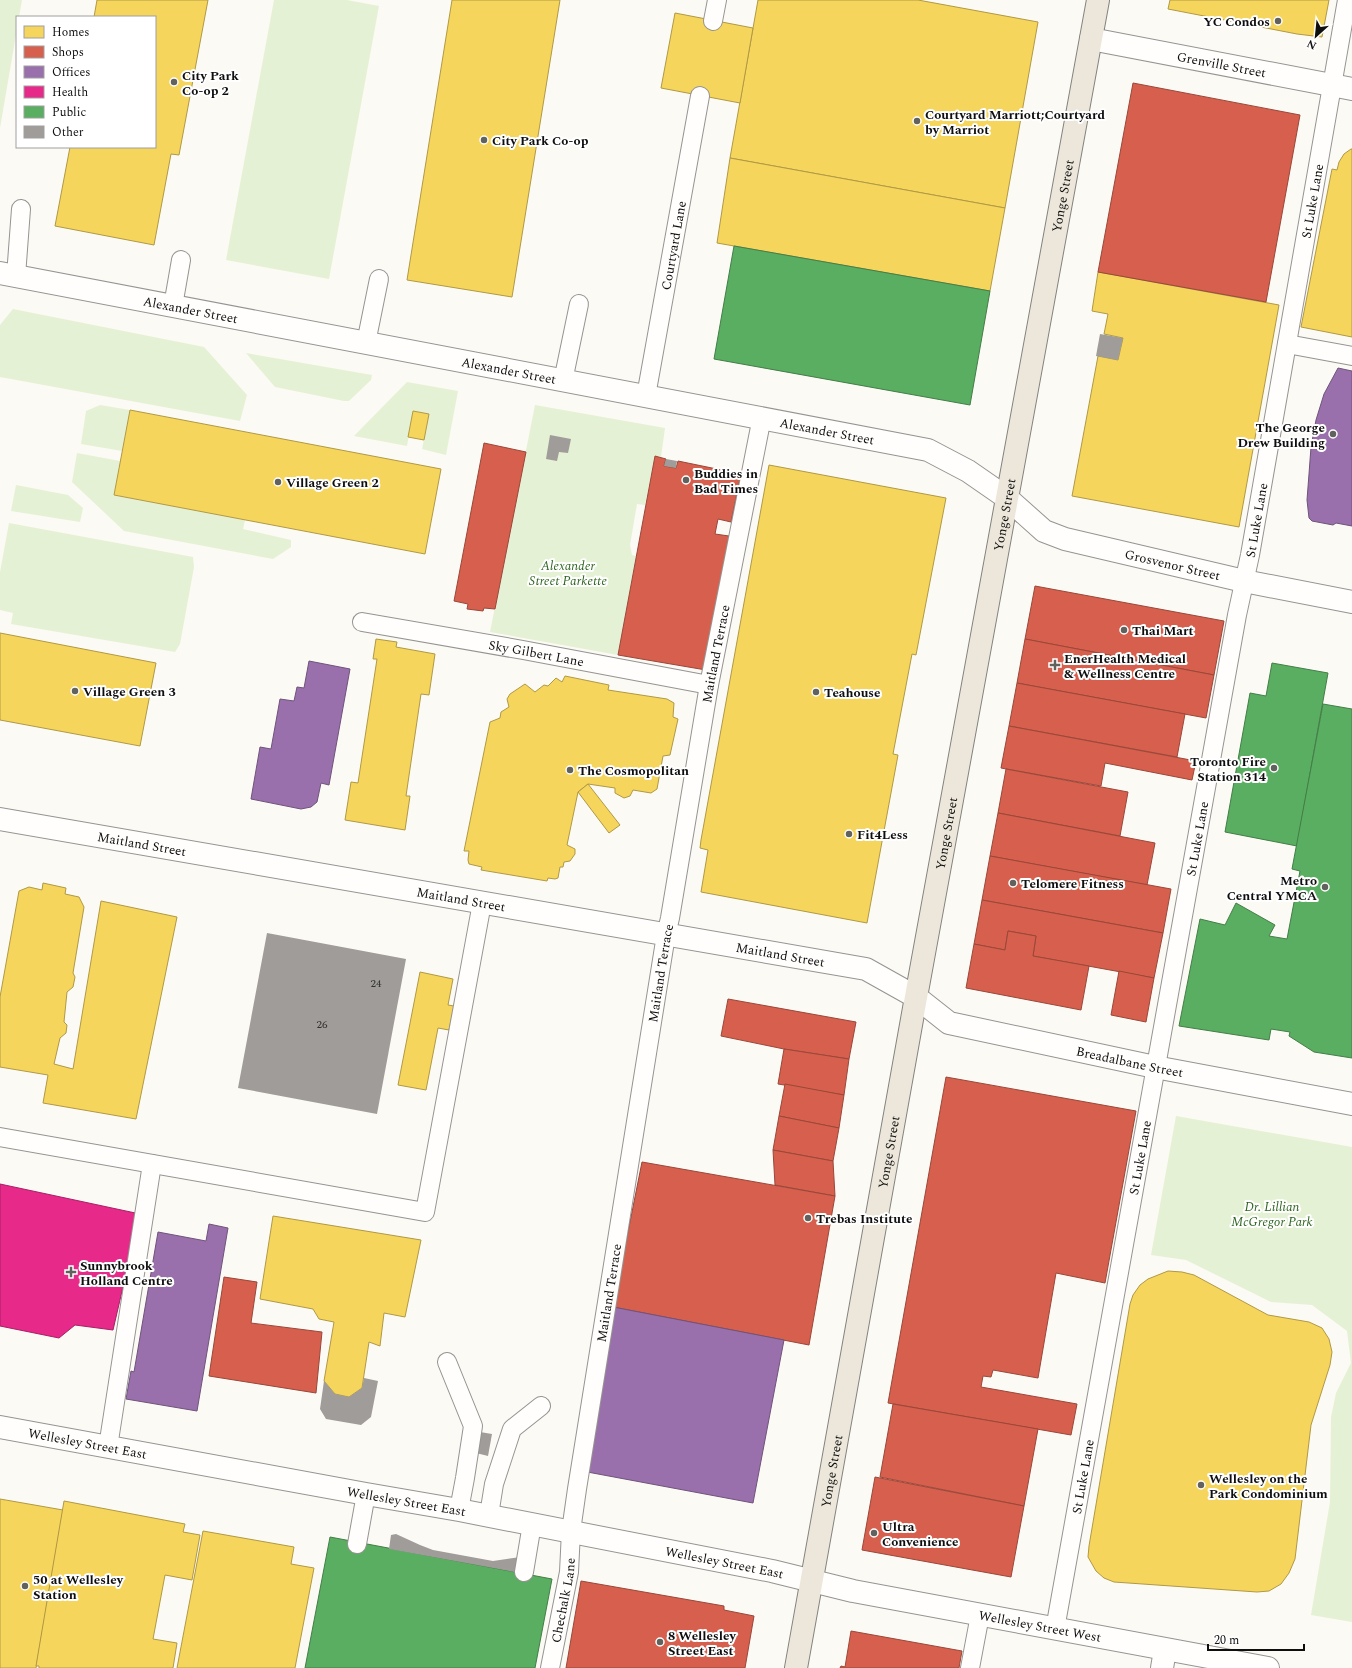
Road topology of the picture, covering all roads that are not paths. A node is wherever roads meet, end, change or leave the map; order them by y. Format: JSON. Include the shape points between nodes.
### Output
{"nodes":[{"id":1,"x":717,"y":0,"type":"edge"},
{"id":2,"x":1098,"y":0,"type":"edge"},
{"id":3,"x":1346,"y":0,"type":"edge"},
{"id":4,"x":713,"y":21,"type":"dead end"},
{"id":5,"x":1091,"y":40,"type":"junction"},
{"id":6,"x":1342,"y":87,"type":"edge"},
{"id":7,"x":700,"y":96,"type":"dead end"},
{"id":8,"x":21,"y":209,"type":"dead end"},
{"id":9,"x":181,"y":260,"type":"dead end"},
{"id":10,"x":8,"y":275,"type":"edge"},
{"id":11,"x":379,"y":279,"type":"dead end"},
{"id":12,"x":579,"y":304,"type":"dead end"},
{"id":13,"x":173,"y":306,"type":"junction"},
{"id":14,"x":366,"y":343,"type":"junction"},
{"id":15,"x":1287,"y":344,"type":"junction"},
{"id":16,"x":1352,"y":356,"type":"edge"},
{"id":17,"x":563,"y":381,"type":"junction"},
{"id":18,"x":646,"y":396,"type":"junction"},
{"id":19,"x":762,"y":417,"type":"junction"},
{"id":20,"x":1006,"y":498,"type":"junction"},
{"id":21,"x":1244,"y":582,"type":"junction"},
{"id":22,"x":1352,"y":602,"type":"edge"},
{"id":23,"x":362,"y":622,"type":"dead end"},
{"id":24,"x":709,"y":685,"type":"junction"},
{"id":25,"x":0,"y":819,"type":"edge"},
{"id":26,"x":482,"y":903,"type":"junction"},
{"id":27,"x":666,"y":935,"type":"junction"},
{"id":28,"x":916,"y":997,"type":"junction"},
{"id":29,"x":1155,"y":1067,"type":"junction"},
{"id":30,"x":1352,"y":1104,"type":"edge"},
{"id":31,"x":0,"y":1137,"type":"edge"},
{"id":32,"x":152,"y":1164,"type":"junction"},
{"id":33,"x":447,"y":1362,"type":"dead end"},
{"id":34,"x":541,"y":1406,"type":"dead end"},
{"id":35,"x":0,"y":1426,"type":"edge"},
{"id":36,"x":108,"y":1447,"type":"junction"},
{"id":37,"x":366,"y":1494,"type":"junction"},
{"id":38,"x":459,"y":1510,"type":"junction"},
{"id":39,"x":489,"y":1515,"type":"junction"},
{"id":40,"x":532,"y":1524,"type":"junction"},
{"id":41,"x":571,"y":1531,"type":"junction"},
{"id":42,"x":357,"y":1544,"type":"dead end"},
{"id":43,"x":524,"y":1572,"type":"dead end"},
{"id":44,"x":812,"y":1581,"type":"junction"},
{"id":45,"x":980,"y":1614,"type":"junction"},
{"id":46,"x":1055,"y":1630,"type":"junction"},
{"id":47,"x":1164,"y":1659,"type":"edge"},
{"id":48,"x":550,"y":1668,"type":"edge"},
{"id":49,"x":796,"y":1668,"type":"edge"},
{"id":50,"x":970,"y":1668,"type":"edge"},
{"id":51,"x":1268,"y":1668,"type":"edge"}],
"edges":[{"from":1,"to":4,"type":"lane"},
{"from":2,"to":5,"type":"main road","name":"Yonge Street"},
{"from":3,"to":6,"type":"lane","name":"St Luke Lane"},
{"from":5,"to":6,"type":"street","name":"Grenville Street"},
{"from":5,"to":20,"type":"main road","name":"Yonge Street"},
{"from":6,"to":15,"type":"lane","name":"St Luke Lane"},
{"from":7,"to":18,"type":"lane","name":"Courtyard Lane"},
{"from":8,"to":10,"type":"lane"},
{"from":9,"to":13,"type":"lane"},
{"from":10,"to":13,"type":"street","name":"Alexander Street"},
{"from":11,"to":14,"type":"lane"},
{"from":12,"to":17,"type":"lane"},
{"from":13,"to":14,"type":"street","name":"Alexander Street"},
{"from":14,"to":17,"type":"street","name":"Alexander Street"},
{"from":15,"to":16,"type":"lane"},
{"from":15,"to":21,"type":"lane","name":"St Luke Lane"},
{"from":17,"to":18,"type":"street","name":"Alexander Street"},
{"from":18,"to":19,"type":"street","name":"Alexander Street"},
{"from":19,"to":20,"type":"street","name":"Alexander Street","via":[[928,450],[968,471]]},
{"from":19,"to":24,"type":"lane","name":"Maitland Terrace"},
{"from":20,"to":21,"type":"street","name":"Grosvenor Street","via":[[1044,531],[1065,539]]},
{"from":20,"to":28,"type":"main road","name":"Yonge Street"},
{"from":21,"to":22,"type":"street","name":"Grosvenor Street"},
{"from":21,"to":29,"type":"lane","name":"St Luke Lane"},
{"from":23,"to":24,"type":"lane","name":"Sky Gilbert Lane"},
{"from":24,"to":27,"type":"lane","name":"Maitland Terrace"},
{"from":25,"to":26,"type":"street","name":"Maitland Street"},
{"from":26,"to":27,"type":"street","name":"Maitland Street"},
{"from":26,"to":32,"type":"lane","via":[[425,1212]]},
{"from":27,"to":28,"type":"street","name":"Maitland Street","via":[[866,969]]},
{"from":27,"to":41,"type":"lane","name":"Maitland Terrace"},
{"from":28,"to":29,"type":"street","name":"Breadalbane Street","via":[[950,1023]]},
{"from":28,"to":44,"type":"main road","name":"Yonge Street"},
{"from":29,"to":30,"type":"street","name":"Breadalbane Street"},
{"from":29,"to":46,"type":"lane","name":"St Luke Lane"},
{"from":31,"to":32,"type":"lane"},
{"from":32,"to":36,"type":"lane"},
{"from":33,"to":38,"type":"lane","via":[[473,1426]]},
{"from":34,"to":39,"type":"lane","via":[[512,1429],[494,1484]]},
{"from":35,"to":36,"type":"street","name":"Wellesley Street East"},
{"from":36,"to":37,"type":"street","name":"Wellesley Street East"},
{"from":37,"to":38,"type":"street","name":"Wellesley Street East"},
{"from":37,"to":42,"type":"lane"},
{"from":38,"to":39,"type":"street","name":"Wellesley Street East"},
{"from":39,"to":40,"type":"street","name":"Wellesley Street East"},
{"from":40,"to":41,"type":"street","name":"Wellesley Street East"},
{"from":40,"to":43,"type":"lane"},
{"from":41,"to":44,"type":"street","name":"Wellesley Street East"},
{"from":41,"to":48,"type":"lane","name":"Chechalk Lane","via":[[569,1572]]},
{"from":44,"to":45,"type":"street","name":"Wellesley Street West"},
{"from":44,"to":49,"type":"main road","name":"Yonge Street"},
{"from":45,"to":46,"type":"street","name":"Wellesley Street West"},
{"from":45,"to":50,"type":"lane"},
{"from":46,"to":47,"type":"street","name":"Wellesley Street West"},
{"from":47,"to":51,"type":"street","name":"Wellesley Street West"}]}
